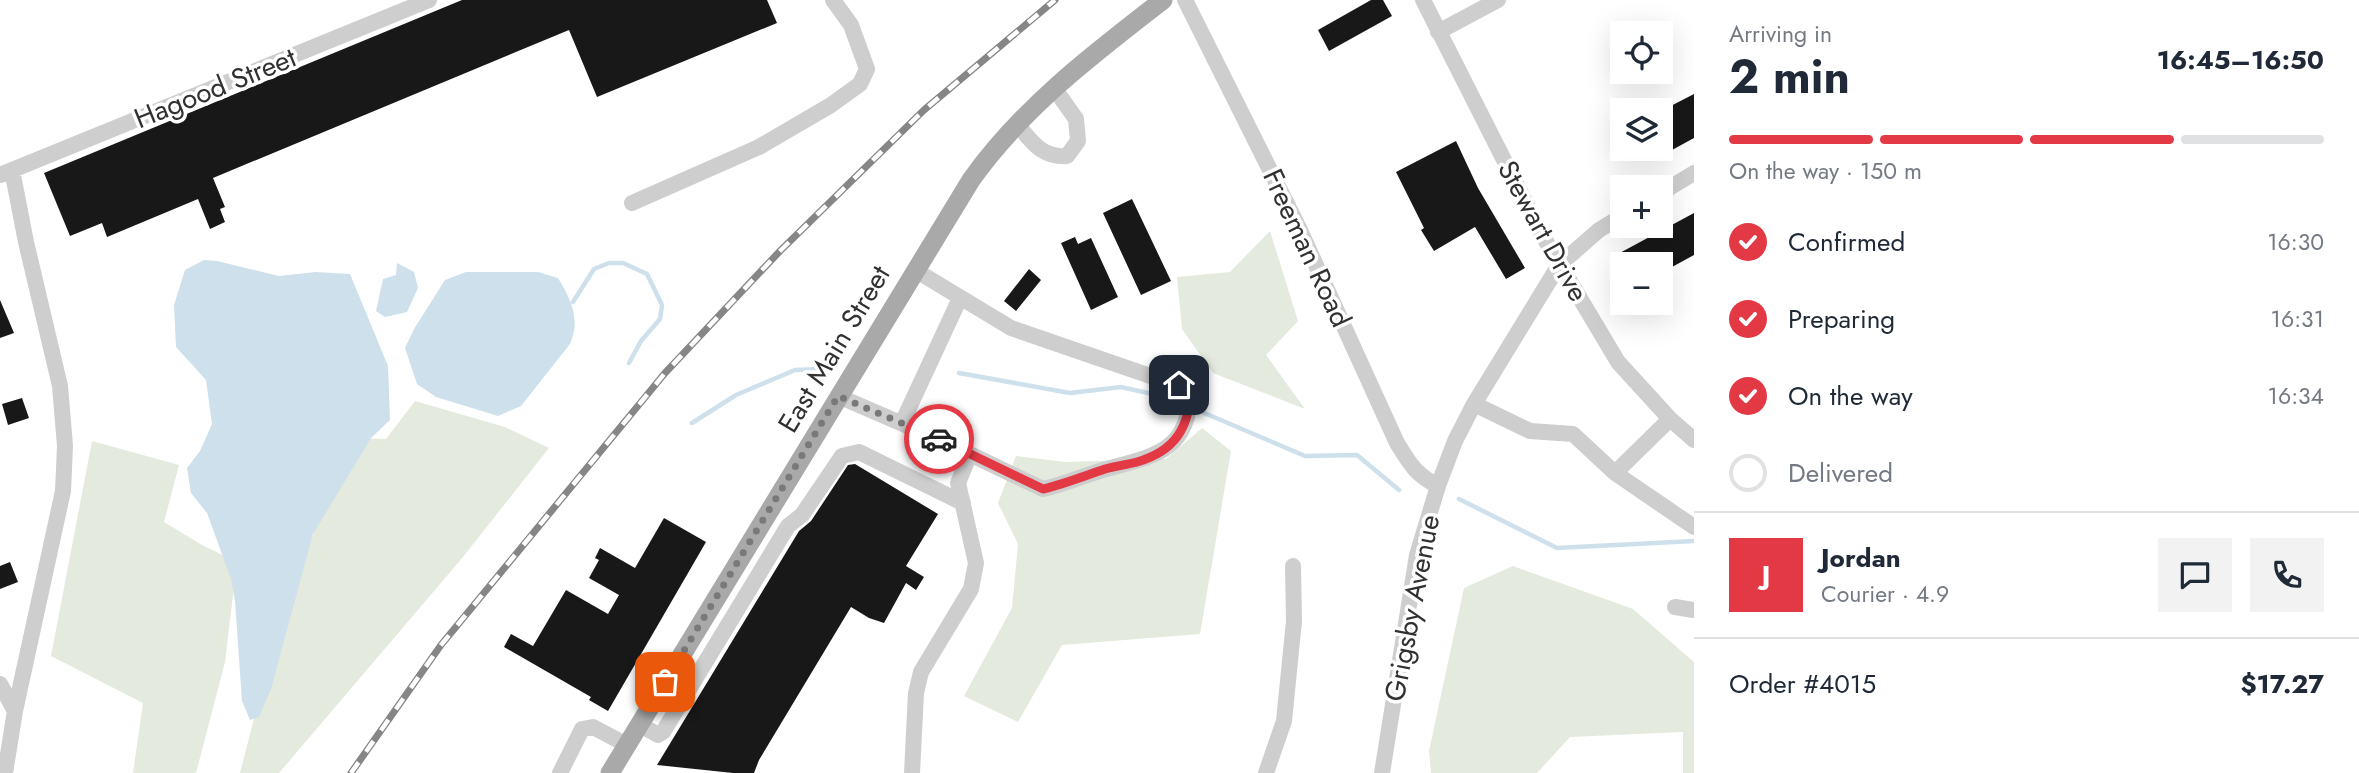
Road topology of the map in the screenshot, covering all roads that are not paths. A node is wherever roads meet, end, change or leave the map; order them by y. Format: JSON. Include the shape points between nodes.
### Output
{"nodes":[{"id":1,"x":429,"y":0,"type":"edge"},
{"id":2,"x":833,"y":0,"type":"edge"},
{"id":3,"x":1163,"y":0,"type":"edge"},
{"id":4,"x":1185,"y":0,"type":"edge"},
{"id":5,"x":1423,"y":0,"type":"edge"},
{"id":6,"x":1498,"y":0,"type":"edge"},
{"id":7,"x":1438,"y":32,"type":"junction"},
{"id":8,"x":1054,"y":88,"type":"junction"},
{"id":9,"x":1017,"y":124,"type":"junction"},
{"id":10,"x":6,"y":173,"type":"edge"},
{"id":11,"x":1694,"y":173,"type":"edge"},
{"id":12,"x":1673,"y":185,"type":"edge"},
{"id":13,"x":632,"y":202,"type":"dead end"},
{"id":14,"x":1610,"y":223,"type":"edge"},
{"id":15,"x":1559,"y":265,"type":"junction"},
{"id":16,"x":915,"y":270,"type":"junction"},
{"id":17,"x":960,"y":298,"type":"junction"},
{"id":18,"x":838,"y":396,"type":"junction"},
{"id":19,"x":1474,"y":404,"type":"junction"},
{"id":20,"x":1670,"y":419,"type":"junction"},
{"id":21,"x":902,"y":423,"type":"junction"},
{"id":22,"x":1694,"y":440,"type":"edge"},
{"id":23,"x":970,"y":454,"type":"junction"},
{"id":24,"x":1615,"y":473,"type":"junction"},
{"id":25,"x":1438,"y":486,"type":"junction"},
{"id":26,"x":963,"y":503,"type":"junction"},
{"id":27,"x":1694,"y":527,"type":"edge"},
{"id":28,"x":1293,"y":566,"type":"dead end"},
{"id":29,"x":716,"y":598,"type":"junction"},
{"id":30,"x":1675,"y":607,"type":"dead end"},
{"id":31,"x":1694,"y":610,"type":"edge"},
{"id":32,"x":737,"y":611,"type":"junction"},
{"id":33,"x":0,"y":684,"type":"edge"},
{"id":34,"x":15,"y":711,"type":"junction"},
{"id":35,"x":639,"y":724,"type":"junction"},
{"id":36,"x":627,"y":745,"type":"junction"},
{"id":37,"x":5,"y":773,"type":"edge"},
{"id":38,"x":560,"y":773,"type":"edge"},
{"id":39,"x":610,"y":773,"type":"edge"},
{"id":40,"x":912,"y":773,"type":"edge"},
{"id":41,"x":1266,"y":773,"type":"edge"},
{"id":42,"x":1382,"y":773,"type":"edge"}],
"edges":[{"from":1,"to":10,"type":"street","name":"Hagood Street"},
{"from":2,"to":13,"type":"street","via":[[852,25],[867,69],[860,84],[758,147]]},
{"from":3,"to":8,"type":"main road","name":"East Main Street"},
{"from":4,"to":25,"type":"street","name":"Freeman Road","via":[[1283,196],[1397,443],[1413,469]]},
{"from":5,"to":7,"type":"street","name":"Stewart Drive"},
{"from":6,"to":7,"type":"street"},
{"from":7,"to":15,"type":"street","name":"Stewart Drive"},
{"from":8,"to":9,"type":"main road","name":"East Main Street"},
{"from":8,"to":9,"type":"street","via":[[1076,119],[1078,141],[1067,156],[1053,157],[1038,148]]},
{"from":9,"to":16,"type":"main road","name":"East Main Street","via":[[971,180]]},
{"from":10,"to":34,"type":"street","via":[[60,386],[65,446],[63,491]]},
{"from":11,"to":12,"type":"street"},
{"from":14,"to":15,"type":"street","name":"Grigsby Avenue"},
{"from":15,"to":19,"type":"street","name":"Grigsby Avenue"},
{"from":15,"to":20,"type":"street","name":"Stewart Drive","via":[[1618,362]]},
{"from":16,"to":17,"type":"street"},
{"from":16,"to":18,"type":"main road","name":"East Main Street"},
{"from":17,"to":21,"type":"street"},
{"from":17,"to":23,"type":"street","via":[[1011,328],[1191,390],[1190,412],[1181,433],[1167,447],[1139,462],[1043,489]]},
{"from":18,"to":21,"type":"street"},
{"from":18,"to":29,"type":"main road","name":"East Main Street"},
{"from":19,"to":24,"type":"street","via":[[1530,430],[1573,434]]},
{"from":19,"to":25,"type":"street","name":"Grigsby Avenue"},
{"from":20,"to":22,"type":"street","name":"Stewart Drive"},
{"from":20,"to":24,"type":"street"},
{"from":21,"to":23,"type":"street"},
{"from":23,"to":26,"type":"street","via":[[958,483]]},
{"from":24,"to":27,"type":"street"},
{"from":25,"to":42,"type":"street","name":"Grigsby Avenue","via":[[1417,555]]},
{"from":26,"to":32,"type":"street","via":[[859,452],[842,456],[802,515],[788,526]]},
{"from":26,"to":40,"type":"street","via":[[976,563],[971,589],[921,672]]},
{"from":28,"to":41,"type":"street","via":[[1294,621],[1284,721]]},
{"from":29,"to":32,"type":"street"},
{"from":29,"to":35,"type":"main road","name":"East Main Street"},
{"from":30,"to":31,"type":"street"},
{"from":32,"to":35,"type":"street","via":[[663,732],[658,735]]},
{"from":33,"to":34,"type":"street"},
{"from":34,"to":37,"type":"street"},
{"from":35,"to":36,"type":"main road","name":"East Main Street"},
{"from":36,"to":38,"type":"street","via":[[593,727],[582,729]]},
{"from":36,"to":39,"type":"main road","name":"East Main Street"}]}
